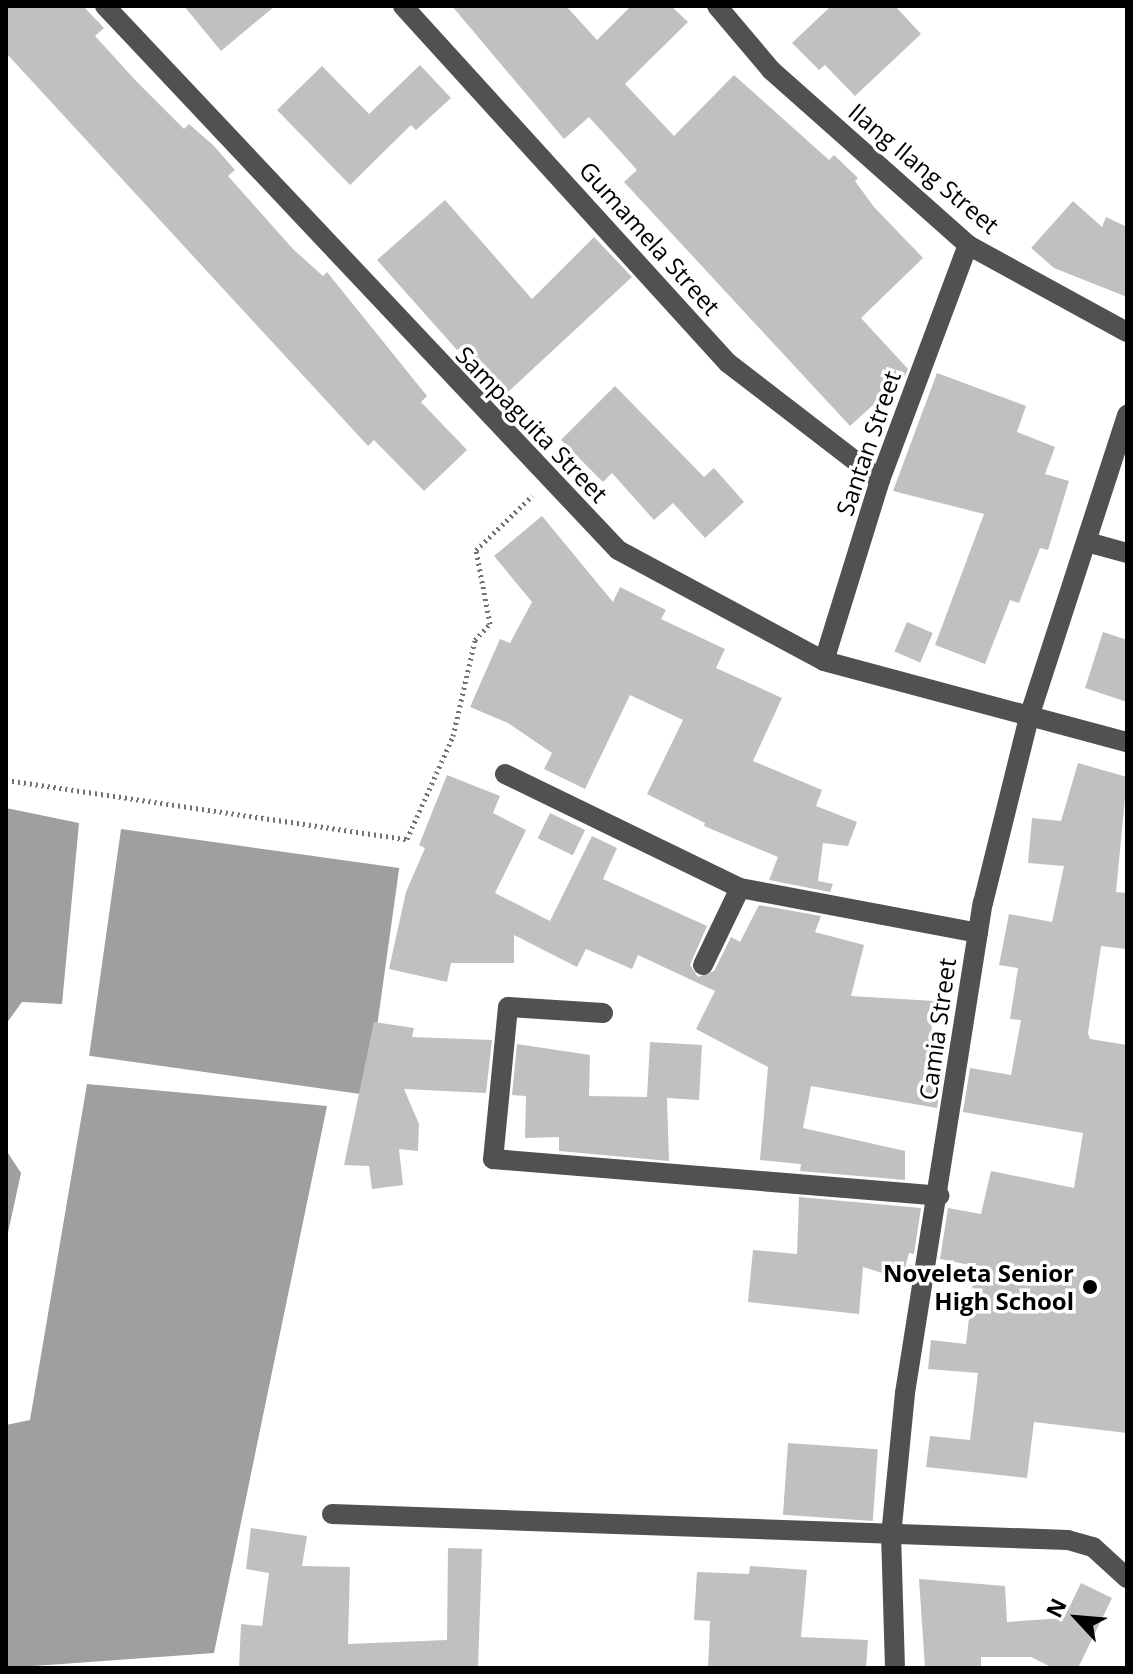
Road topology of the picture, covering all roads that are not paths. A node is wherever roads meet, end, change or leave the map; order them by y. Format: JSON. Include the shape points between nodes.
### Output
{"nodes":[{"id":1,"x":105,"y":6,"type":"edge"},
{"id":2,"x":403,"y":6,"type":"edge"},
{"id":3,"x":717,"y":6,"type":"edge"},
{"id":4,"x":968,"y":245,"type":"junction"},
{"id":5,"x":1127,"y":332,"type":"edge"},
{"id":6,"x":1127,"y":415,"type":"edge"},
{"id":7,"x":880,"y":480,"type":"junction"},
{"id":8,"x":1087,"y":542,"type":"junction"},
{"id":9,"x":1127,"y":553,"type":"edge"},
{"id":10,"x":824,"y":661,"type":"junction"},
{"id":11,"x":1029,"y":717,"type":"junction"},
{"id":12,"x":1127,"y":742,"type":"edge"},
{"id":13,"x":505,"y":774,"type":"dead end"},
{"id":14,"x":740,"y":888,"type":"junction"},
{"id":15,"x":978,"y":933,"type":"junction"},
{"id":16,"x":703,"y":965,"type":"dead end"},
{"id":17,"x":603,"y":1013,"type":"dead end"},
{"id":18,"x":939,"y":1196,"type":"junction"},
{"id":19,"x":332,"y":1514,"type":"dead end"},
{"id":20,"x":891,"y":1536,"type":"junction"},
{"id":21,"x":1127,"y":1578,"type":"edge"},
{"id":22,"x":895,"y":1668,"type":"edge"}],
"edges":[{"from":1,"to":10,"type":"street","name":"Sampaguita Street","via":[[547,481],[618,550]]},
{"from":2,"to":7,"type":"street","name":"Gumamela Street","via":[[728,363]]},
{"from":3,"to":4,"type":"street","name":"Ilang Ilang Street","via":[[771,70]]},
{"from":4,"to":5,"type":"street","name":"Ilang Ilang Street"},
{"from":4,"to":7,"type":"street","name":"Santan Street"},
{"from":6,"to":8,"type":"street","name":"Camia Street"},
{"from":7,"to":10,"type":"street","name":"Santan Street"},
{"from":8,"to":9,"type":"street"},
{"from":8,"to":11,"type":"street","name":"Camia Street"},
{"from":10,"to":11,"type":"street","name":"Sampaguita Street"},
{"from":11,"to":12,"type":"street","name":"Sampaguita Street"},
{"from":11,"to":15,"type":"street","name":"Camia Street"},
{"from":13,"to":14,"type":"street"},
{"from":14,"to":15,"type":"street"},
{"from":14,"to":16,"type":"street"},
{"from":15,"to":18,"type":"street","name":"Camia Street"},
{"from":17,"to":18,"type":"street","via":[[508,1007],[493,1159]]},
{"from":18,"to":20,"type":"street","name":"Camia Street","via":[[905,1393]]},
{"from":19,"to":20,"type":"street"},
{"from":20,"to":21,"type":"street","via":[[1068,1540],[1093,1547]]},
{"from":20,"to":22,"type":"street","name":"Camia Street"}]}
